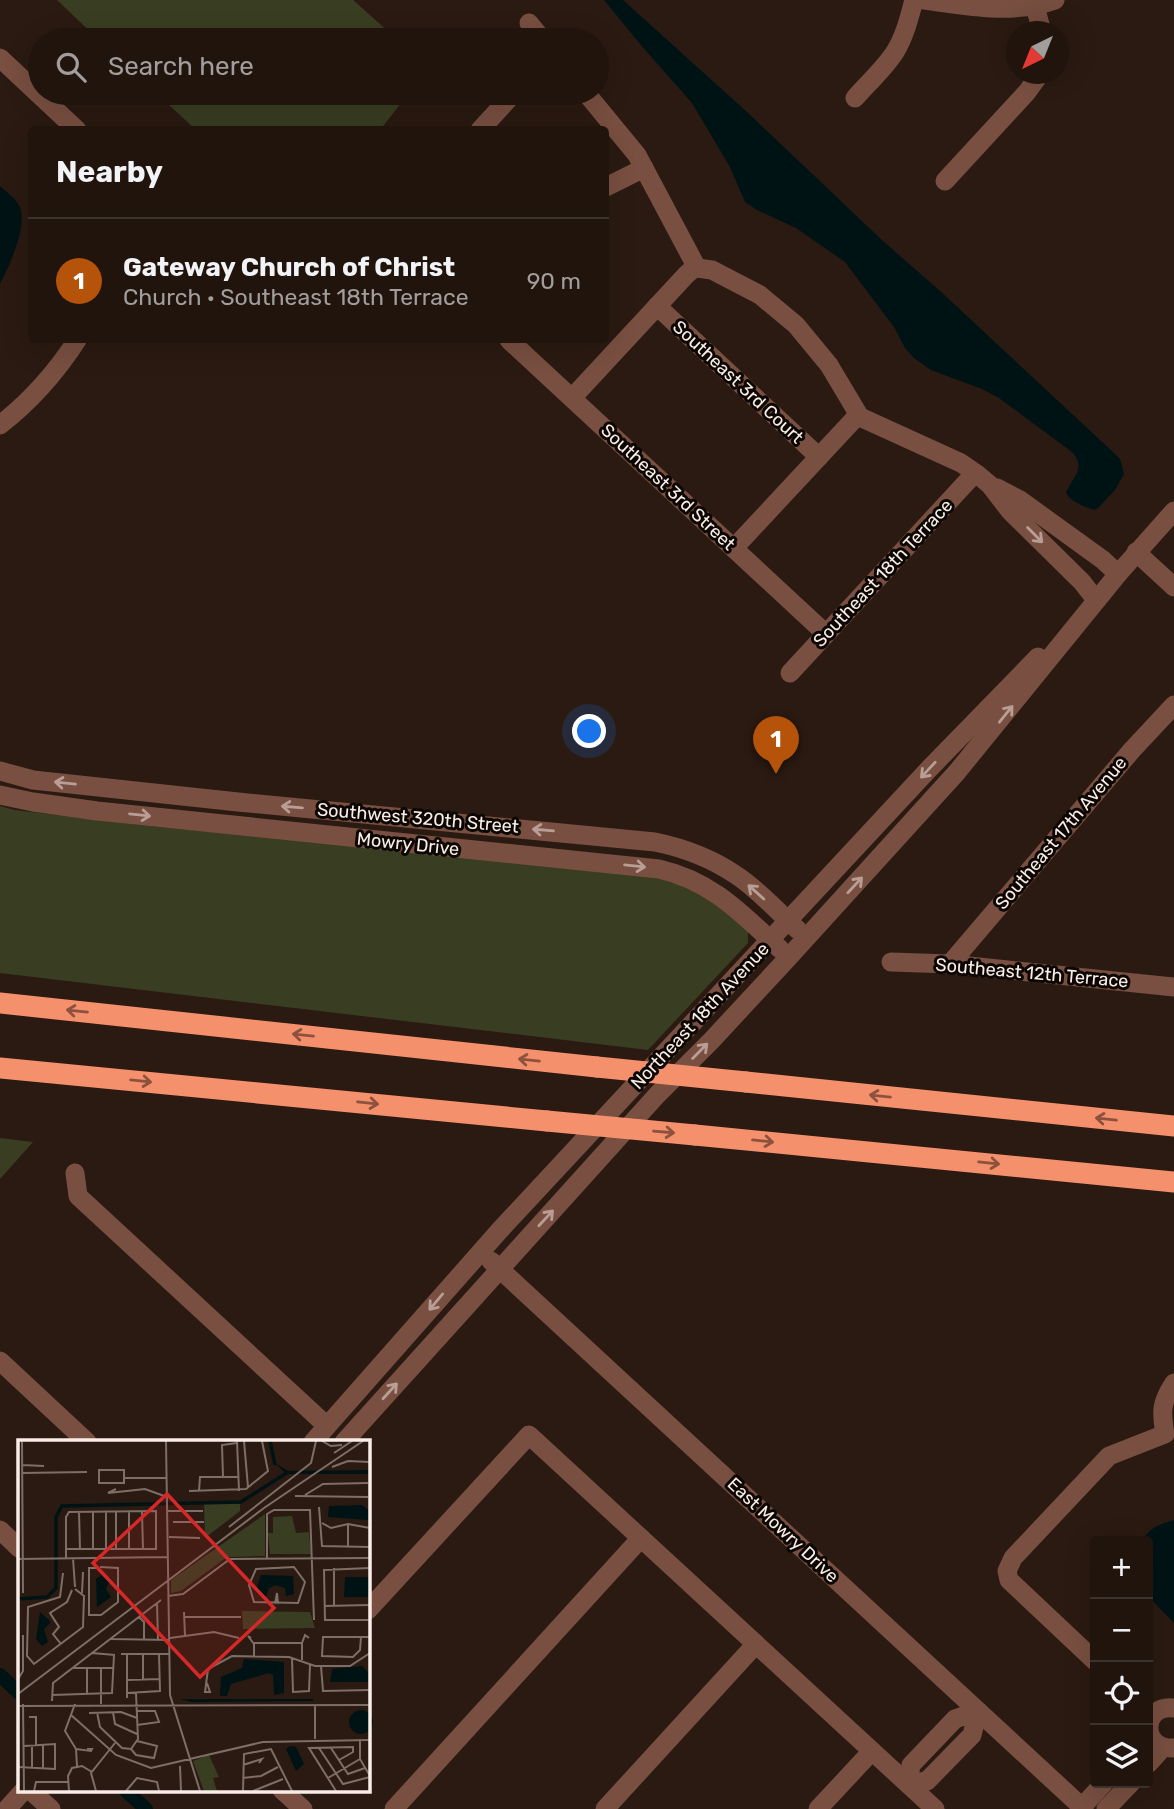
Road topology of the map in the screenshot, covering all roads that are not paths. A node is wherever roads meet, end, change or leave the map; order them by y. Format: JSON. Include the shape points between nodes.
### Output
{"nodes":[{"id":1,"x":914,"y":0,"type":"edge"},
{"id":2,"x":924,"y":0,"type":"edge"},
{"id":3,"x":1055,"y":0,"type":"edge"},
{"id":4,"x":1035,"y":6,"type":"junction"},
{"id":5,"x":1039,"y":21,"type":"edge"},
{"id":6,"x":529,"y":23,"type":"dead end"},
{"id":7,"x":533,"y":28,"type":"edge"},
{"id":8,"x":0,"y":58,"type":"edge"},
{"id":9,"x":28,"y":84,"type":"edge"},
{"id":10,"x":1033,"y":84,"type":"edge"},
{"id":11,"x":855,"y":98,"type":"dead end"},
{"id":12,"x":50,"y":105,"type":"edge"},
{"id":13,"x":503,"y":105,"type":"edge"},
{"id":14,"x":596,"y":105,"type":"edge"},
{"id":15,"x":73,"y":126,"type":"edge"},
{"id":16,"x":484,"y":126,"type":"edge"},
{"id":17,"x":644,"y":167,"type":"junction"},
{"id":18,"x":945,"y":181,"type":"dead end"},
{"id":19,"x":609,"y":185,"type":"edge"},
{"id":20,"x":697,"y":268,"type":"junction"},
{"id":21,"x":657,"y":306,"type":"junction"},
{"id":22,"x":75,"y":343,"type":"edge"},
{"id":23,"x":512,"y":343,"type":"edge"},
{"id":24,"x":572,"y":398,"type":"junction"},
{"id":25,"x":858,"y":415,"type":"junction"},
{"id":26,"x":0,"y":425,"type":"edge"},
{"id":27,"x":819,"y":457,"type":"junction"},
{"id":28,"x":983,"y":479,"type":"junction"},
{"id":29,"x":1174,"y":511,"type":"edge"},
{"id":30,"x":734,"y":548,"type":"junction"},
{"id":31,"x":1136,"y":552,"type":"junction"},
{"id":32,"x":1118,"y":574,"type":"junction"},
{"id":33,"x":1174,"y":587,"type":"edge"},
{"id":34,"x":1096,"y":600,"type":"junction"},
{"id":35,"x":826,"y":634,"type":"junction"},
{"id":36,"x":790,"y":673,"type":"dead end"},
{"id":37,"x":1174,"y":705,"type":"edge"},
{"id":38,"x":0,"y":771,"type":"edge"},
{"id":39,"x":0,"y":795,"type":"edge"},
{"id":40,"x":788,"y":921,"type":"junction"},
{"id":41,"x":807,"y":938,"type":"junction"},
{"id":42,"x":770,"y":940,"type":"junction"},
{"id":43,"x":788,"y":958,"type":"junction"},
{"id":44,"x":891,"y":962,"type":"dead end"},
{"id":45,"x":950,"y":964,"type":"junction"},
{"id":46,"x":1174,"y":987,"type":"edge"},
{"id":47,"x":0,"y":1003,"type":"edge"},
{"id":48,"x":0,"y":1068,"type":"edge"},
{"id":49,"x":1174,"y":1126,"type":"edge"},
{"id":50,"x":75,"y":1173,"type":"dead end"},
{"id":51,"x":1174,"y":1182,"type":"edge"},
{"id":52,"x":481,"y":1251,"type":"junction"},
{"id":53,"x":499,"y":1268,"type":"junction"},
{"id":54,"x":0,"y":1361,"type":"edge"},
{"id":55,"x":1174,"y":1383,"type":"edge"},
{"id":56,"x":327,"y":1426,"type":"junction"},
{"id":57,"x":86,"y":1440,"type":"edge"},
{"id":58,"x":314,"y":1440,"type":"edge"},
{"id":59,"x":345,"y":1440,"type":"edge"},
{"id":60,"x":0,"y":1530,"type":"edge"},
{"id":61,"x":641,"y":1538,"type":"junction"},
{"id":62,"x":18,"y":1547,"type":"edge"},
{"id":63,"x":369,"y":1609,"type":"edge"},
{"id":64,"x":756,"y":1644,"type":"junction"},
{"id":65,"x":1090,"y":1656,"type":"edge"},
{"id":66,"x":1174,"y":1708,"type":"edge"},
{"id":67,"x":978,"y":1711,"type":"junction"},
{"id":68,"x":1155,"y":1731,"type":"edge"},
{"id":69,"x":934,"y":1740,"type":"junction"},
{"id":70,"x":872,"y":1751,"type":"junction"},
{"id":71,"x":951,"y":1756,"type":"junction"},
{"id":72,"x":1153,"y":1759,"type":"edge"},
{"id":73,"x":908,"y":1784,"type":"junction"},
{"id":74,"x":1100,"y":1788,"type":"edge"},
{"id":75,"x":1126,"y":1788,"type":"edge"},
{"id":76,"x":284,"y":1792,"type":"edge"},
{"id":77,"x":21,"y":1799,"type":"edge"},
{"id":78,"x":1083,"y":1808,"type":"edge"},
{"id":79,"x":51,"y":1809,"type":"edge"},
{"id":80,"x":303,"y":1809,"type":"edge"},
{"id":81,"x":394,"y":1809,"type":"edge"},
{"id":82,"x":606,"y":1809,"type":"edge"},
{"id":83,"x":818,"y":1809,"type":"edge"},
{"id":84,"x":935,"y":1809,"type":"edge"},
{"id":85,"x":1106,"y":1809,"type":"edge"}],
"edges":[{"from":1,"to":11,"type":"street","via":[[894,53]]},
{"from":2,"to":4,"type":"street","via":[[992,8]]},
{"from":3,"to":4,"type":"street"},
{"from":4,"to":5,"type":"street"},
{"from":6,"to":7,"type":"street"},
{"from":8,"to":9,"type":"street"},
{"from":10,"to":18,"type":"street"},
{"from":12,"to":15,"type":"street"},
{"from":13,"to":16,"type":"street"},
{"from":14,"to":17,"type":"street"},
{"from":17,"to":19,"type":"street"},
{"from":17,"to":20,"type":"street"},
{"from":20,"to":21,"type":"street"},
{"from":20,"to":25,"type":"street","via":[[760,295],[796,325],[829,365]]},
{"from":21,"to":24,"type":"street"},
{"from":21,"to":27,"type":"street","name":"Southeast 3rd Court"},
{"from":22,"to":26,"type":"street","via":[[47,382]]},
{"from":23,"to":24,"type":"street","name":"Southeast 3rd Street"},
{"from":24,"to":30,"type":"street","name":"Southeast 3rd Street"},
{"from":25,"to":27,"type":"street"},
{"from":25,"to":28,"type":"street","via":[[961,463]]},
{"from":27,"to":30,"type":"street"},
{"from":28,"to":32,"type":"street","via":[[1020,500]]},
{"from":28,"to":34,"type":"street","one_way":true},
{"from":28,"to":35,"type":"street","name":"Southeast 18th Terrace"},
{"from":29,"to":31,"type":"street","name":"Northeast 18th Avenue"},
{"from":30,"to":35,"type":"street","name":"Southeast 3rd Street"},
{"from":31,"to":32,"type":"street","name":"Northeast 18th Avenue"},
{"from":31,"to":33,"type":"street"},
{"from":32,"to":34,"type":"street","name":"Northeast 18th Avenue"},
{"from":34,"to":40,"type":"street","name":"Northeast 18th Avenue","one_way":true,"via":[[977,718]]},
{"from":41,"to":34,"type":"street","name":"Northeast 18th Avenue","one_way":true,"via":[[957,772]]},
{"from":35,"to":36,"type":"street","name":"Southeast 18th Terrace"},
{"from":37,"to":45,"type":"street","name":"Southeast 17th Avenue"},
{"from":40,"to":38,"type":"street","name":"Southwest 320th Street","one_way":true,"via":[[737,876],[699,855],[655,842],[60,783]]},
{"from":39,"to":42,"type":"street","name":"Mowry Drive","one_way":true,"via":[[97,811],[660,869],[714,891]]},
{"from":40,"to":41,"type":"street","name":"Southwest 320th Street"},
{"from":40,"to":42,"type":"street","name":"Northeast 18th Avenue"},
{"from":41,"to":43,"type":"street","name":"Northeast 18th Avenue"},
{"from":42,"to":43,"type":"street","name":"Mowry Drive"},
{"from":42,"to":52,"type":"street","name":"Northeast 18th Avenue"},
{"from":53,"to":43,"type":"street","name":"Northeast 18th Avenue","one_way":true},
{"from":44,"to":45,"type":"street","name":"Southeast 12th Terrace"},
{"from":45,"to":46,"type":"street","name":"Southeast 12th Terrace"},
{"from":49,"to":47,"type":"highway","one_way":true,"bridge":true},
{"from":48,"to":51,"type":"highway","one_way":true,"bridge":true},
{"from":50,"to":56,"type":"street","via":[[78,1196]]},
{"from":52,"to":53,"type":"street","name":"East Mowry Drive"},
{"from":52,"to":56,"type":"street","name":"Northeast 18th Avenue","one_way":true},
{"from":59,"to":53,"type":"street","name":"Northeast 18th Avenue","one_way":true},
{"from":53,"to":67,"type":"street","name":"East Mowry Drive"},
{"from":54,"to":57,"type":"street"},
{"from":55,"to":65,"type":"street","via":[[1164,1399],[1166,1434],[1109,1456],[1013,1558],[1007,1572],[1009,1580]]},
{"from":56,"to":58,"type":"street","name":"Northeast 18th Avenue"},
{"from":60,"to":62,"type":"street"},
{"from":61,"to":63,"type":"street","via":[[529,1435]]},
{"from":61,"to":64,"type":"street"},
{"from":61,"to":81,"type":"street"},
{"from":64,"to":70,"type":"street"},
{"from":64,"to":82,"type":"street"},
{"from":66,"to":68,"type":"street","via":[[1163,1708]]},
{"from":67,"to":69,"type":"street","via":[[955,1718]]},
{"from":67,"to":71,"type":"street","via":[[972,1735]]},
{"from":67,"to":78,"type":"street","name":"East Mowry Drive"},
{"from":68,"to":72,"type":"street","via":[[1159,1752]]},
{"from":69,"to":71,"type":"street"},
{"from":69,"to":73,"type":"street","via":[[911,1765]]},
{"from":70,"to":73,"type":"street"},
{"from":70,"to":83,"type":"street"},
{"from":71,"to":73,"type":"street","via":[[927,1781]]},
{"from":73,"to":84,"type":"street"},
{"from":74,"to":78,"type":"street"},
{"from":75,"to":85,"type":"street"},
{"from":76,"to":80,"type":"street"},
{"from":77,"to":79,"type":"street"}]}
